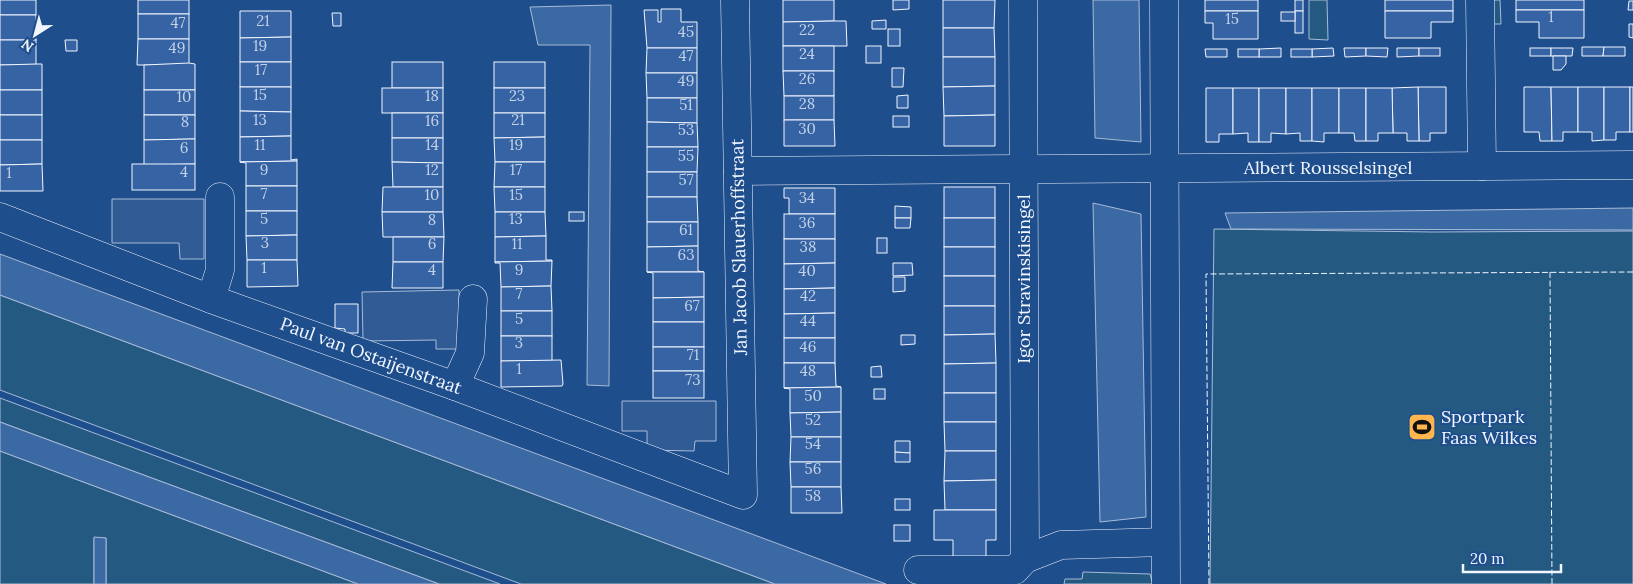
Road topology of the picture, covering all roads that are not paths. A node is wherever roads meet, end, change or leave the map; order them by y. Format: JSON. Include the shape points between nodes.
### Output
{"nodes":[{"id":1,"x":735,"y":0,"type":"edge"},
{"id":2,"x":1023,"y":0,"type":"edge"},
{"id":3,"x":1164,"y":0,"type":"edge"},
{"id":4,"x":1480,"y":0,"type":"edge"},
{"id":5,"x":1482,"y":166,"type":"junction"},
{"id":6,"x":1633,"y":166,"type":"edge"},
{"id":7,"x":1023,"y":168,"type":"junction"},
{"id":8,"x":1165,"y":169,"type":"junction"},
{"id":9,"x":738,"y":171,"type":"junction"},
{"id":10,"x":220,"y":197,"type":"dead end"},
{"id":11,"x":0,"y":217,"type":"edge"},
{"id":12,"x":211,"y":299,"type":"junction"},
{"id":13,"x":473,"y":299,"type":"dead end"},
{"id":14,"x":455,"y":386,"type":"junction"},
{"id":15,"x":743,"y":494,"type":"joint"},
{"id":16,"x":1165,"y":542,"type":"junction"},
{"id":17,"x":1025,"y":558,"type":"junction"},
{"id":18,"x":918,"y":570,"type":"dead end"},
{"id":19,"x":1166,"y":584,"type":"edge"}],
"edges":[{"from":1,"to":9,"type":"street","name":"Jan Jacob Slauerhoffstraat"},
{"from":2,"to":7,"type":"street","name":"Igor Stravinskisingel"},
{"from":3,"to":8,"type":"street"},
{"from":4,"to":5,"type":"street"},
{"from":5,"to":6,"type":"street","name":"Albert Rousselsingel"},
{"from":5,"to":8,"type":"street","name":"Albert Rousselsingel"},
{"from":7,"to":8,"type":"street","name":"Albert Rousselsingel"},
{"from":7,"to":9,"type":"street","name":"Albert Rousselsingel"},
{"from":7,"to":17,"type":"street","name":"Igor Stravinskisingel"},
{"from":8,"to":16,"type":"street"},
{"from":9,"to":15,"type":"street","name":"Jan Jacob Slauerhoffstraat"},
{"from":10,"to":12,"type":"street","via":[[220,270]]},
{"from":11,"to":12,"type":"street","name":"Paul van Ostaijenstraat"},
{"from":12,"to":14,"type":"street","name":"Paul van Ostaijenstraat"},
{"from":13,"to":14,"type":"street","via":[[470,353]]},
{"from":14,"to":15,"type":"street","name":"Paul van Ostaijenstraat"},
{"from":16,"to":17,"type":"street","via":[[1061,545]]},
{"from":16,"to":19,"type":"street"},
{"from":17,"to":18,"type":"street","via":[[1015,570]]}]}
